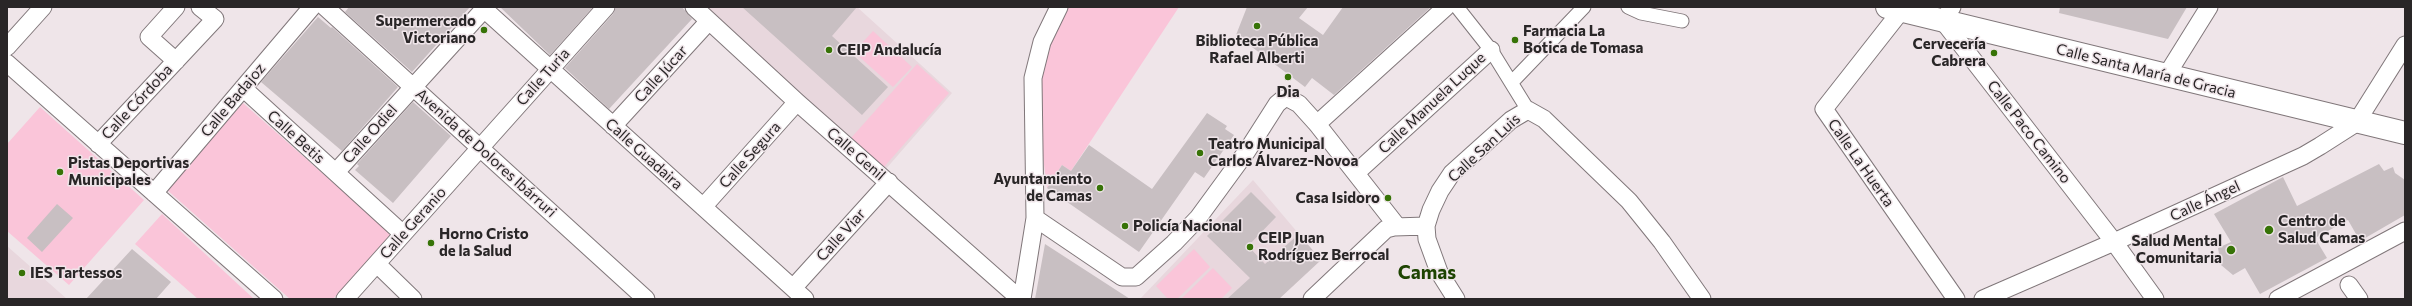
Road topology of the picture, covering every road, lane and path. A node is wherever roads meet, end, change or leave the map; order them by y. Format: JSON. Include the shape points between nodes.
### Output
{"nodes":[{"id":1,"x":43,"y":7,"type":"edge"},
{"id":2,"x":176,"y":7,"type":"edge"},
{"id":3,"x":200,"y":7,"type":"edge"},
{"id":4,"x":312,"y":7,"type":"edge"},
{"id":5,"x":325,"y":7,"type":"edge"},
{"id":6,"x":606,"y":7,"type":"edge"},
{"id":7,"x":694,"y":7,"type":"edge"},
{"id":8,"x":1059,"y":7,"type":"edge"},
{"id":9,"x":1446,"y":7,"type":"edge"},
{"id":10,"x":1457,"y":7,"type":"edge"},
{"id":11,"x":1584,"y":7,"type":"edge"},
{"id":12,"x":1628,"y":7,"type":"edge"},
{"id":13,"x":2209,"y":7,"type":"edge"},
{"id":14,"x":485,"y":8,"type":"edge"},
{"id":15,"x":1894,"y":9,"type":"edge"},
{"id":16,"x":1947,"y":14,"type":"edge"},
{"id":17,"x":709,"y":21,"type":"junction"},
{"id":18,"x":1682,"y":21,"type":"dead end"},
{"id":19,"x":2405,"y":45,"type":"edge"},
{"id":20,"x":7,"y":47,"type":"edge"},
{"id":21,"x":1491,"y":50,"type":"junction"},
{"id":22,"x":176,"y":61,"type":"junction"},
{"id":23,"x":7,"y":63,"type":"edge"},
{"id":24,"x":551,"y":69,"type":"junction"},
{"id":25,"x":2166,"y":76,"type":"junction"},
{"id":26,"x":1512,"y":82,"type":"junction"},
{"id":27,"x":413,"y":87,"type":"junction"},
{"id":28,"x":243,"y":88,"type":"junction"},
{"id":29,"x":797,"y":102,"type":"junction"},
{"id":30,"x":1528,"y":110,"type":"junction"},
{"id":31,"x":2356,"y":123,"type":"junction"},
{"id":32,"x":1317,"y":124,"type":"junction"},
{"id":33,"x":613,"y":126,"type":"junction"},
{"id":34,"x":2405,"y":134,"type":"edge"},
{"id":35,"x":98,"y":144,"type":"junction"},
{"id":36,"x":481,"y":147,"type":"junction"},
{"id":37,"x":336,"y":172,"type":"junction"},
{"id":38,"x":1356,"y":173,"type":"junction"},
{"id":39,"x":889,"y":182,"type":"junction"},
{"id":40,"x":154,"y":193,"type":"junction"},
{"id":41,"x":703,"y":207,"type":"junction"},
{"id":42,"x":1035,"y":218,"type":"junction"},
{"id":43,"x":1397,"y":226,"type":"junction"},
{"id":44,"x":1426,"y":226,"type":"junction"},
{"id":45,"x":2405,"y":231,"type":"edge"},
{"id":46,"x":403,"y":234,"type":"junction"},
{"id":47,"x":2114,"y":242,"type":"junction"},
{"id":48,"x":377,"y":264,"type":"junction"},
{"id":49,"x":2349,"y":285,"type":"dead end"},
{"id":50,"x":799,"y":294,"type":"edge"},
{"id":51,"x":274,"y":299,"type":"edge"},
{"id":52,"x":345,"y":299,"type":"edge"},
{"id":53,"x":413,"y":299,"type":"edge"},
{"id":54,"x":646,"y":299,"type":"edge"},
{"id":55,"x":1021,"y":299,"type":"edge"},
{"id":56,"x":1312,"y":299,"type":"edge"},
{"id":57,"x":1456,"y":299,"type":"edge"},
{"id":58,"x":1702,"y":299,"type":"edge"},
{"id":59,"x":1956,"y":299,"type":"edge"},
{"id":60,"x":1983,"y":299,"type":"edge"},
{"id":61,"x":2155,"y":299,"type":"edge"},
{"id":62,"x":2278,"y":299,"type":"edge"},
{"id":63,"x":2359,"y":299,"type":"edge"}],
"edges":[{"from":1,"to":20,"type":"street"},
{"from":2,"to":22,"type":"street","name":"Calle Córdoba","via":[[149,37]]},
{"from":3,"to":22,"type":"street","name":"Calle Córdoba","via":[[215,20]]},
{"from":4,"to":28,"type":"street","name":"Calle Badajoz"},
{"from":5,"to":27,"type":"street","name":"Avenida de Dolores Ibárruri"},
{"from":6,"to":24,"type":"street","name":"Calle Turia"},
{"from":7,"to":17,"type":"street","name":"Calle Genil"},
{"from":8,"to":42,"type":"street","via":[[1042,42],[1033,78]]},
{"from":9,"to":32,"type":"street"},
{"from":10,"to":21,"type":"street"},
{"from":11,"to":26,"type":"street"},
{"from":12,"to":18,"type":"street","via":[[1641,14]]},
{"from":13,"to":25,"type":"street"},
{"from":14,"to":24,"type":"street","name":"Calle Guadaira"},
{"from":14,"to":27,"type":"street","name":"Calle Odiel"},
{"from":15,"to":16,"type":"street","name":"Calle Santa María de Gracia"},
{"from":15,"to":59,"type":"street","name":"Calle La Huerta","via":[[1824,109]]},
{"from":16,"to":25,"type":"street","name":"Calle Santa María de Gracia"},
{"from":16,"to":47,"type":"street","name":"Calle Paco Camino"},
{"from":17,"to":29,"type":"street","name":"Calle Genil"},
{"from":17,"to":33,"type":"street","name":"Calle Júcar"},
{"from":19,"to":31,"type":"street"},
{"from":21,"to":26,"type":"street"},
{"from":21,"to":38,"type":"street","name":"Calle Manuela Luque"},
{"from":22,"to":35,"type":"street","name":"Calle Córdoba"},
{"from":23,"to":35,"type":"street"},
{"from":24,"to":33,"type":"street","name":"Calle Guadaira"},
{"from":24,"to":36,"type":"street","name":"Calle Turia"},
{"from":25,"to":31,"type":"street","name":"Calle Santa María de Gracia"},
{"from":26,"to":30,"type":"street"},
{"from":27,"to":36,"type":"street","name":"Avenida de Dolores Ibárruri"},
{"from":27,"to":37,"type":"street","name":"Calle Odiel"},
{"from":28,"to":37,"type":"street","name":"Calle Betis"},
{"from":28,"to":40,"type":"street","name":"Calle Badajoz"},
{"from":29,"to":39,"type":"street","name":"Calle Genil"},
{"from":29,"to":41,"type":"street","name":"Calle Segura"},
{"from":30,"to":44,"type":"street","name":"Calle San Luis","via":[[1511,120],[1452,173],[1440,191]]},
{"from":30,"to":58,"type":"street","via":[[1544,119],[1629,201]]},
{"from":31,"to":34,"type":"street","name":"Calle Santa María de Gracia"},
{"from":31,"to":47,"type":"street","name":"Calle Ángel","via":[[2303,156]]},
{"from":32,"to":38,"type":"street"},
{"from":32,"to":42,"type":"street","via":[[1295,100],[1283,99],[1198,218],[1136,277],[1122,277]]},
{"from":33,"to":41,"type":"street","name":"Calle Guadaira"},
{"from":35,"to":40,"type":"street"},
{"from":36,"to":46,"type":"street","name":"Calle Geranio"},
{"from":36,"to":54,"type":"street","name":"Avenida de Dolores Ibárruri"},
{"from":37,"to":46,"type":"street","name":"Calle Betis"},
{"from":38,"to":43,"type":"street"},
{"from":39,"to":50,"type":"street","name":"Calle Viar"},
{"from":39,"to":55,"type":"street","name":"Calle Genil"},
{"from":40,"to":51,"type":"street"},
{"from":41,"to":50,"type":"street","name":"Calle Guadaira"},
{"from":42,"to":55,"type":"street"},
{"from":43,"to":44,"type":"street"},
{"from":43,"to":56,"type":"street","via":[[1380,234]]},
{"from":44,"to":57,"type":"street","via":[[1431,254]]},
{"from":45,"to":62,"type":"street"},
{"from":46,"to":48,"type":"street","name":"Calle Geranio"},
{"from":47,"to":60,"type":"street","name":"Calle Ángel"},
{"from":47,"to":61,"type":"street","name":"Calle Paco Camino"},
{"from":48,"to":52,"type":"street","name":"Calle Geranio"},
{"from":48,"to":53,"type":"street"},
{"from":49,"to":63,"type":"street"}]}
